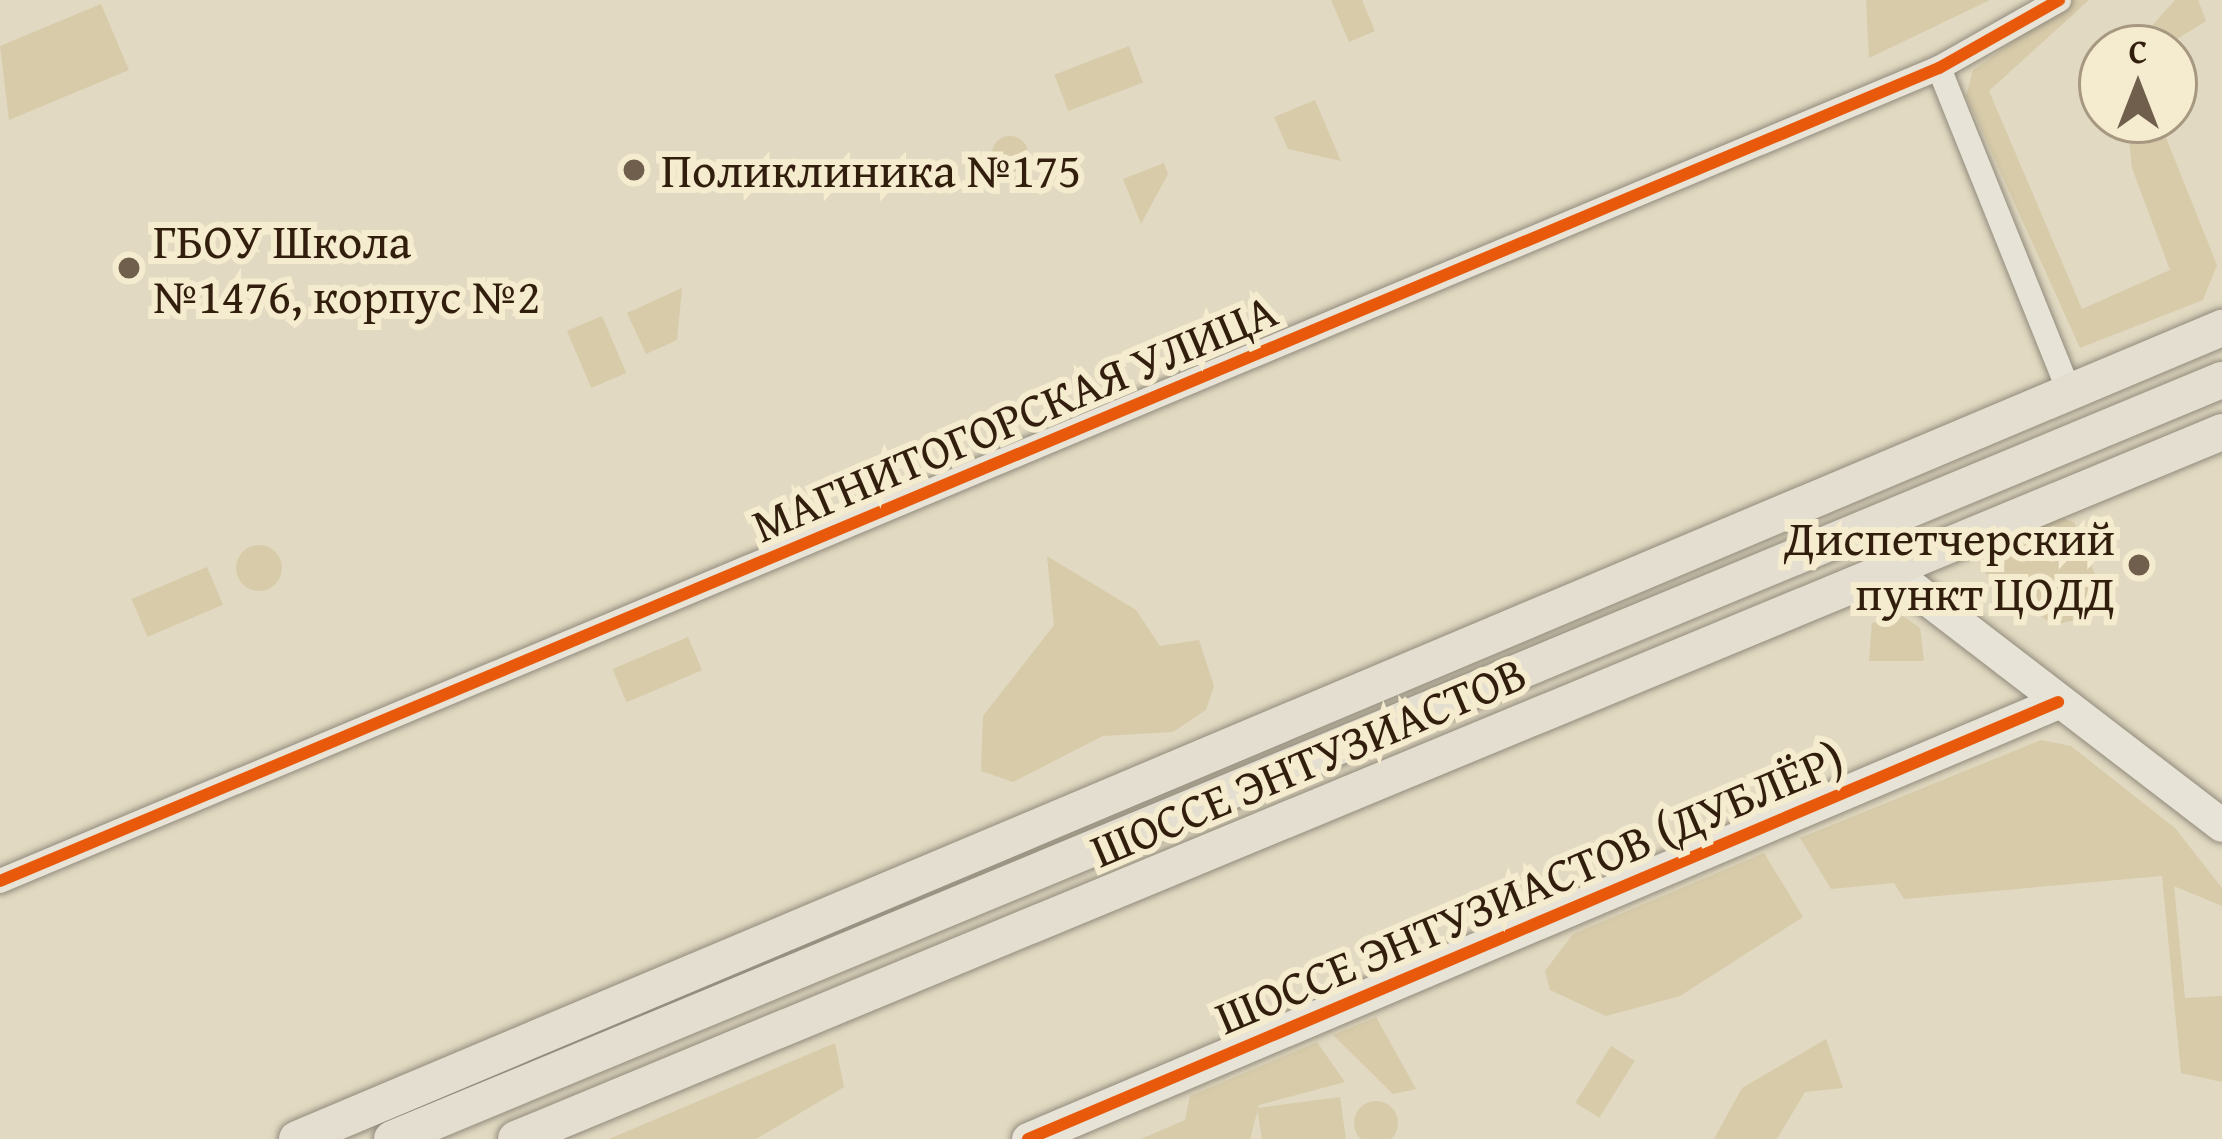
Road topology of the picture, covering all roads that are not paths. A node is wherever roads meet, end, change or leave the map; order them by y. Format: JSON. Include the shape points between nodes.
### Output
{"nodes":[{"id":1,"x":2054,"y":4,"type":"edge"},
{"id":2,"x":1939,"y":68,"type":"junction"},
{"id":3,"x":2222,"y":328,"type":"edge"},
{"id":4,"x":2222,"y":380,"type":"edge"},
{"id":5,"x":2072,"y":396,"type":"junction"},
{"id":6,"x":2222,"y":432,"type":"edge"},
{"id":7,"x":1874,"y":524,"type":"junction"},
{"id":8,"x":1892,"y":563,"type":"junction"},
{"id":9,"x":2058,"y":702,"type":"junction"},
{"id":10,"x":2222,"y":825,"type":"edge"},
{"id":11,"x":0,"y":881,"type":"edge"},
{"id":12,"x":297,"y":1139,"type":"edge"},
{"id":13,"x":392,"y":1139,"type":"edge"},
{"id":14,"x":516,"y":1139,"type":"edge"},
{"id":15,"x":1028,"y":1139,"type":"edge"}],
"edges":[{"from":1,"to":2,"type":"street","name":"МАГНИТОГОРСКАЯ УЛИЦА"},
{"from":2,"to":5,"type":"street"},
{"from":2,"to":11,"type":"street","name":"МАГНИТОГОРСКАЯ УЛИЦА"},
{"from":3,"to":5,"type":"main road"},
{"from":4,"to":7,"type":"main road","name":"ШОССЕ ЭНТУЗИАСТОВ"},
{"from":5,"to":12,"type":"main road"},
{"from":6,"to":8,"type":"main road","name":"ШОССЕ ЭНТУЗИАСТОВ"},
{"from":7,"to":8,"type":"street"},
{"from":7,"to":13,"type":"main road","name":"ШОССЕ ЭНТУЗИАСТОВ"},
{"from":8,"to":9,"type":"street"},
{"from":8,"to":14,"type":"main road","name":"ШОССЕ ЭНТУЗИАСТОВ"},
{"from":9,"to":10,"type":"street"},
{"from":9,"to":15,"type":"street","name":"ШОССЕ ЭНТУЗИАСТОВ (ДУБЛЁР)"}]}
